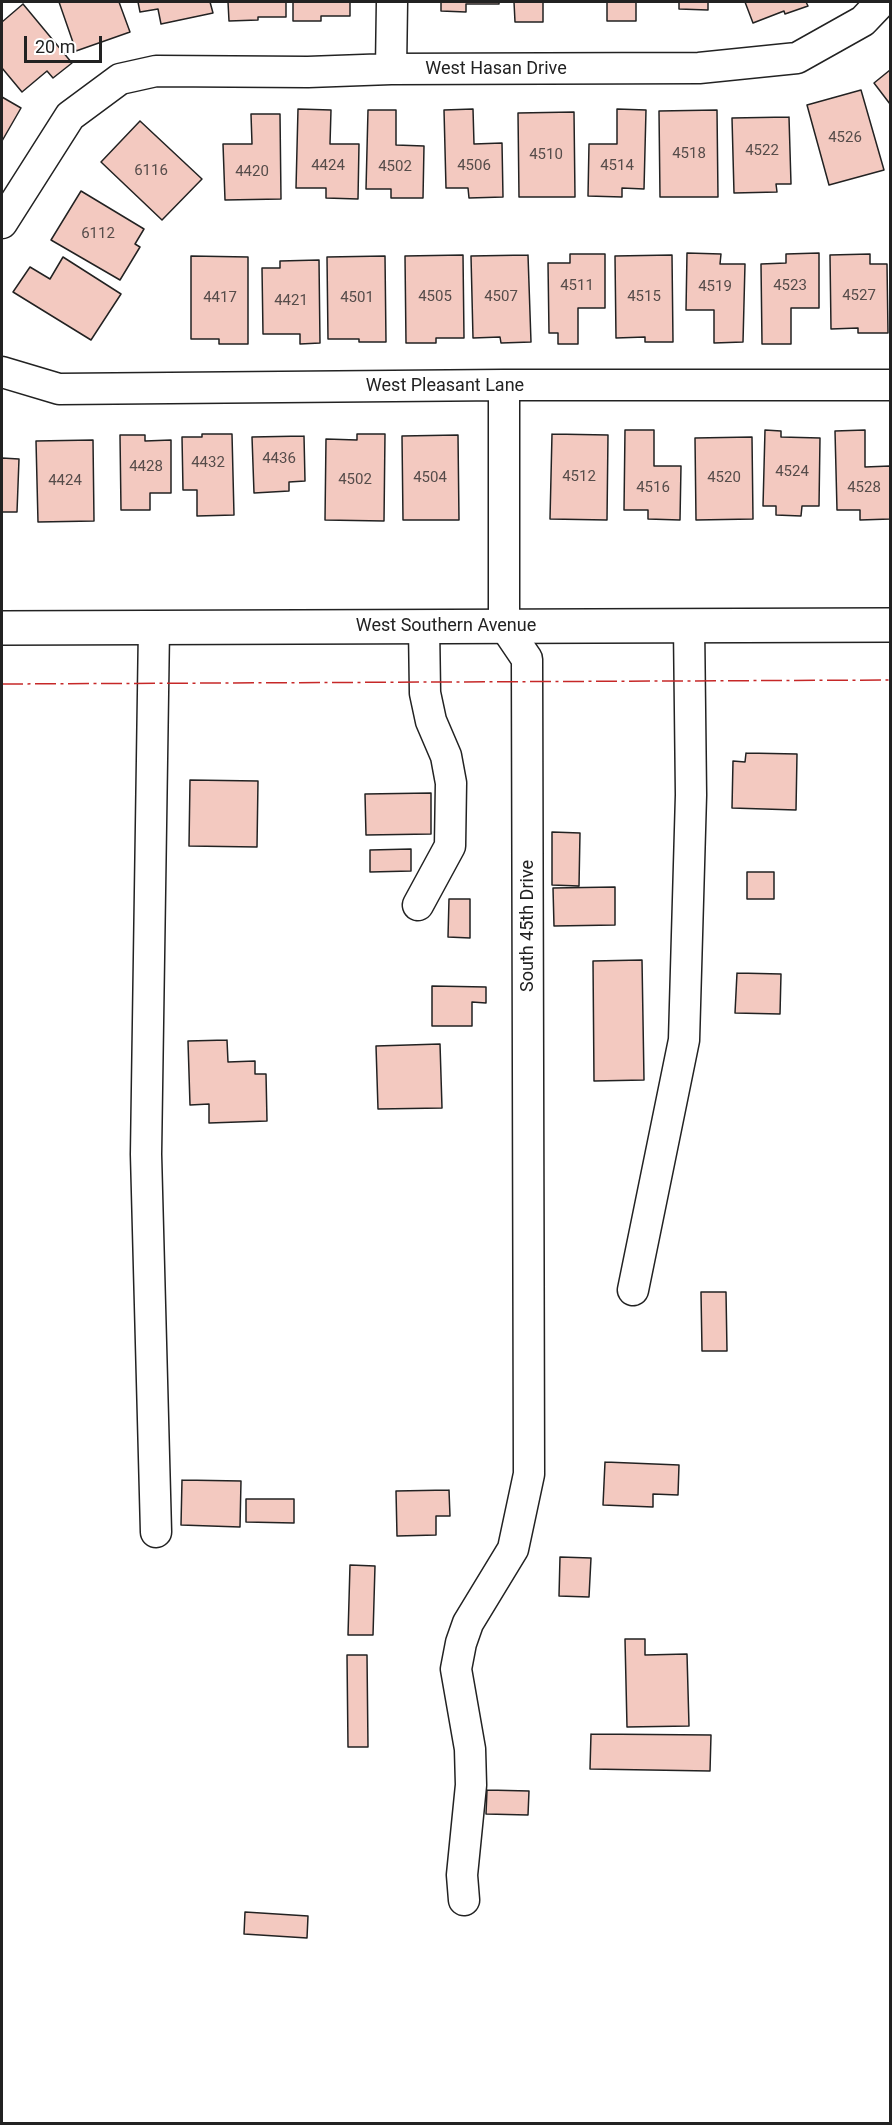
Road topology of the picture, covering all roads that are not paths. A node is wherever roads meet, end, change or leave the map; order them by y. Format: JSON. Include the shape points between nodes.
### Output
{"nodes":[{"id":1,"x":392,"y":2,"type":"edge"},
{"id":2,"x":872,"y":11,"type":"edge"},
{"id":3,"x":391,"y":69,"type":"junction"},
{"id":4,"x":2,"y":223,"type":"edge"},
{"id":5,"x":2,"y":372,"type":"edge"},
{"id":6,"x":504,"y":385,"type":"junction"},
{"id":7,"x":891,"y":385,"type":"edge"},
{"id":8,"x":504,"y":625,"type":"junction"},
{"id":9,"x":689,"y":625,"type":"junction"},
{"id":10,"x":891,"y":625,"type":"edge"},
{"id":11,"x":424,"y":626,"type":"junction"},
{"id":12,"x":2,"y":628,"type":"edge"},
{"id":13,"x":154,"y":628,"type":"junction"},
{"id":14,"x":417,"y":905,"type":"dead end"},
{"id":15,"x":633,"y":1290,"type":"dead end"},
{"id":16,"x":156,"y":1532,"type":"dead end"},
{"id":17,"x":464,"y":1900,"type":"dead end"}],
"edges":[{"from":1,"to":3,"type":"street"},
{"from":2,"to":3,"type":"street","name":"West Hasan Drive","via":[[797,58],[699,68]]},
{"from":3,"to":4,"type":"street","name":"West Hasan Drive","via":[[156,71],[120,79],[70,116]]},
{"from":5,"to":6,"type":"street","name":"West Pleasant Lane","via":[[59,389]]},
{"from":6,"to":7,"type":"street","name":"West Pleasant Lane"},
{"from":6,"to":8,"type":"street"},
{"from":8,"to":9,"type":"main road","name":"West Southern Avenue"},
{"from":8,"to":11,"type":"main road","name":"West Southern Avenue"},
{"from":8,"to":17,"type":"street","name":"South 45th Drive","via":[[527,659],[530,1474],[513,1549],[468,1623],[456,1668],[470,1749]]},
{"from":9,"to":10,"type":"main road","name":"West Southern Avenue"},
{"from":9,"to":15,"type":"street","via":[[691,795],[684,1040]]},
{"from":11,"to":13,"type":"main road","name":"West Southern Avenue"},
{"from":11,"to":14,"type":"street","via":[[425,693],[451,783],[450,846]]},
{"from":12,"to":13,"type":"main road","name":"West Southern Avenue"},
{"from":13,"to":16,"type":"street","via":[[146,1154]]}]}
